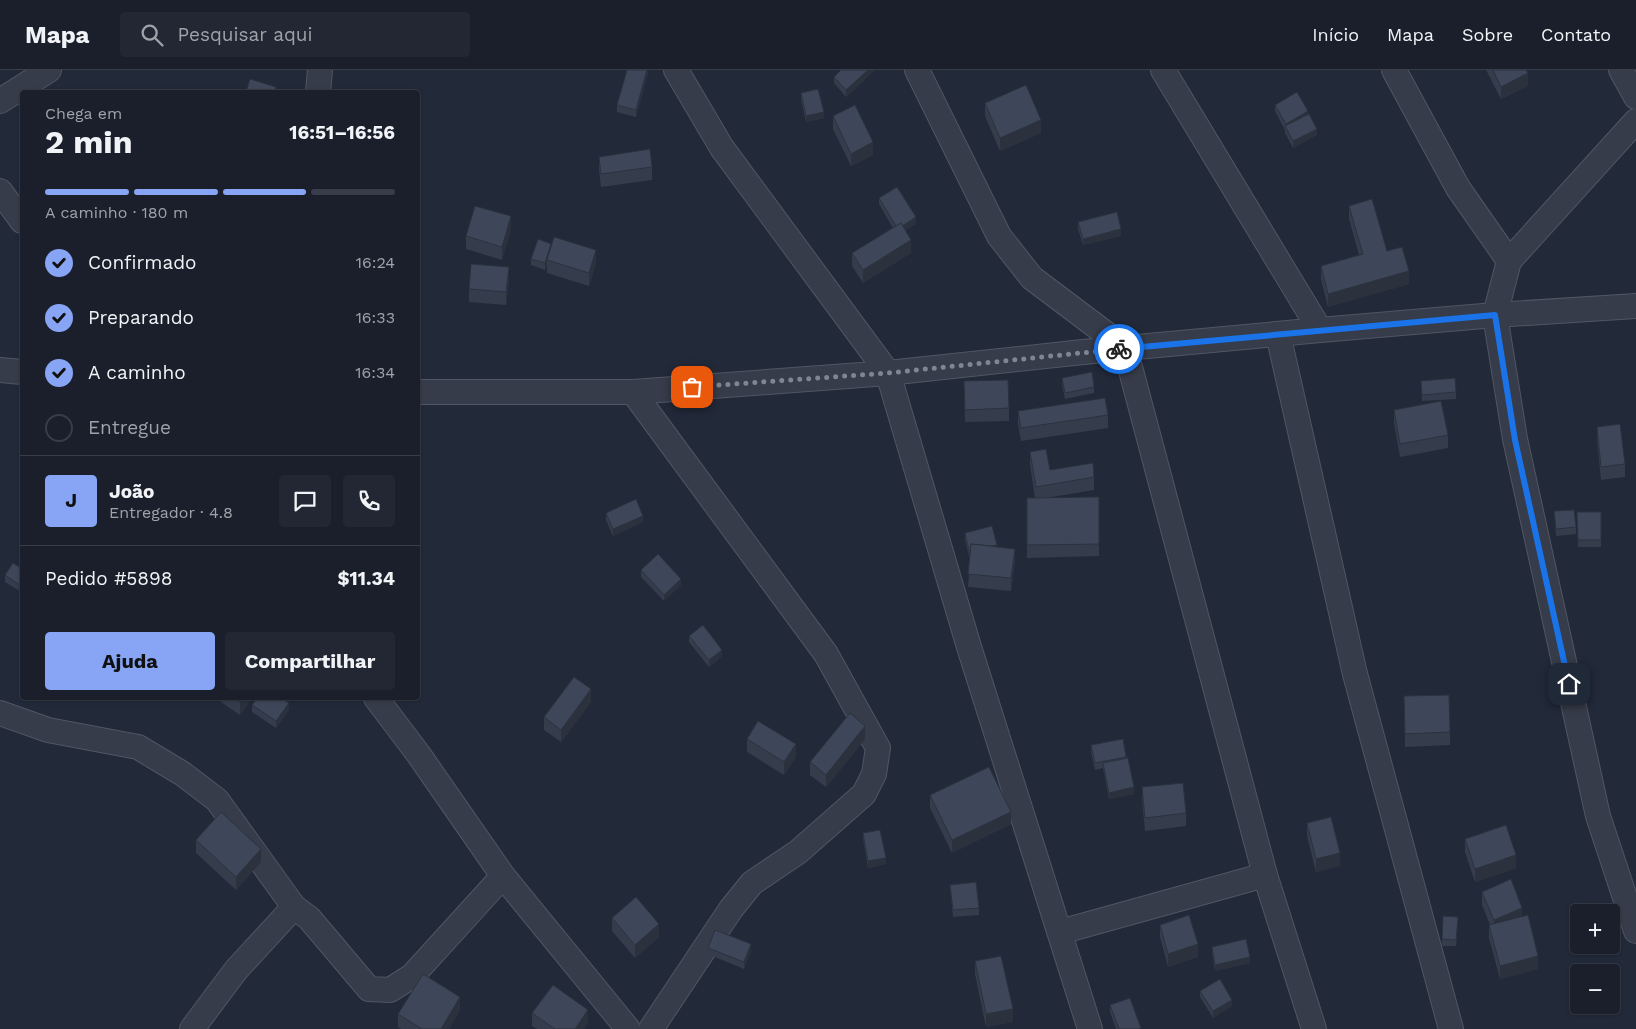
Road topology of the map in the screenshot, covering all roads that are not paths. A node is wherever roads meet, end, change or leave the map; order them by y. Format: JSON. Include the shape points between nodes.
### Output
{"nodes":[{"id":1,"x":49,"y":70,"type":"edge"},
{"id":2,"x":320,"y":70,"type":"edge"},
{"id":3,"x":676,"y":70,"type":"edge"},
{"id":4,"x":917,"y":70,"type":"edge"},
{"id":5,"x":1163,"y":70,"type":"edge"},
{"id":6,"x":1394,"y":70,"type":"edge"},
{"id":7,"x":1621,"y":70,"type":"edge"},
{"id":8,"x":318,"y":90,"type":"edge"},
{"id":9,"x":1636,"y":97,"type":"edge"},
{"id":10,"x":0,"y":101,"type":"edge"},
{"id":11,"x":1636,"y":121,"type":"edge"},
{"id":12,"x":0,"y":191,"type":"edge"},
{"id":13,"x":20,"y":218,"type":"edge"},
{"id":14,"x":1510,"y":261,"type":"junction"},
{"id":15,"x":1636,"y":306,"type":"edge"},
{"id":16,"x":1495,"y":315,"type":"junction"},
{"id":17,"x":1320,"y":330,"type":"junction"},
{"id":18,"x":1278,"y":334,"type":"junction"},
{"id":19,"x":1125,"y":348,"type":"junction"},
{"id":20,"x":0,"y":370,"type":"edge"},
{"id":21,"x":20,"y":372,"type":"edge"},
{"id":22,"x":888,"y":373,"type":"junction"},
{"id":23,"x":420,"y":392,"type":"edge"},
{"id":24,"x":634,"y":392,"type":"junction"},
{"id":25,"x":377,"y":700,"type":"edge"},
{"id":26,"x":0,"y":713,"type":"edge"},
{"id":27,"x":1265,"y":875,"type":"junction"},
{"id":28,"x":504,"y":876,"type":"junction"},
{"id":29,"x":294,"y":907,"type":"junction"},
{"id":30,"x":1636,"y":931,"type":"edge"},
{"id":31,"x":1060,"y":932,"type":"junction"},
{"id":32,"x":192,"y":1029,"type":"edge"},
{"id":33,"x":628,"y":1029,"type":"edge"},
{"id":34,"x":650,"y":1029,"type":"edge"},
{"id":35,"x":1090,"y":1029,"type":"edge"},
{"id":36,"x":1314,"y":1029,"type":"edge"},
{"id":37,"x":1451,"y":1029,"type":"edge"}],
"edges":[{"from":1,"to":10,"type":"street"},
{"from":2,"to":8,"type":"street"},
{"from":3,"to":22,"type":"street","via":[[722,148]]},
{"from":4,"to":19,"type":"street","via":[[998,236],[1032,278]]},
{"from":5,"to":17,"type":"street"},
{"from":6,"to":14,"type":"street","via":[[1458,188]]},
{"from":7,"to":9,"type":"street"},
{"from":11,"to":14,"type":"street"},
{"from":12,"to":13,"type":"street"},
{"from":14,"to":16,"type":"street"},
{"from":15,"to":16,"type":"street"},
{"from":16,"to":17,"type":"street"},
{"from":16,"to":30,"type":"street","via":[[1515,440],[1598,816]]},
{"from":17,"to":18,"type":"street"},
{"from":18,"to":19,"type":"street"},
{"from":18,"to":37,"type":"street","via":[[1355,674]]},
{"from":19,"to":22,"type":"street"},
{"from":19,"to":27,"type":"street"},
{"from":20,"to":21,"type":"street"},
{"from":22,"to":24,"type":"street"},
{"from":22,"to":31,"type":"street","via":[[969,647]]},
{"from":23,"to":24,"type":"street"},
{"from":24,"to":34,"type":"street","via":[[826,654],[878,748],[874,774],[864,794],[798,852],[752,884],[731,909]]},
{"from":25,"to":28,"type":"street"},
{"from":26,"to":29,"type":"street","via":[[48,730],[138,747],[183,774],[217,800]]},
{"from":27,"to":31,"type":"street"},
{"from":27,"to":36,"type":"street"},
{"from":28,"to":29,"type":"street","via":[[412,976],[390,990],[369,989],[309,918]]},
{"from":28,"to":33,"type":"street"},
{"from":29,"to":32,"type":"street","via":[[236,970]]},
{"from":31,"to":35,"type":"street"}]}
